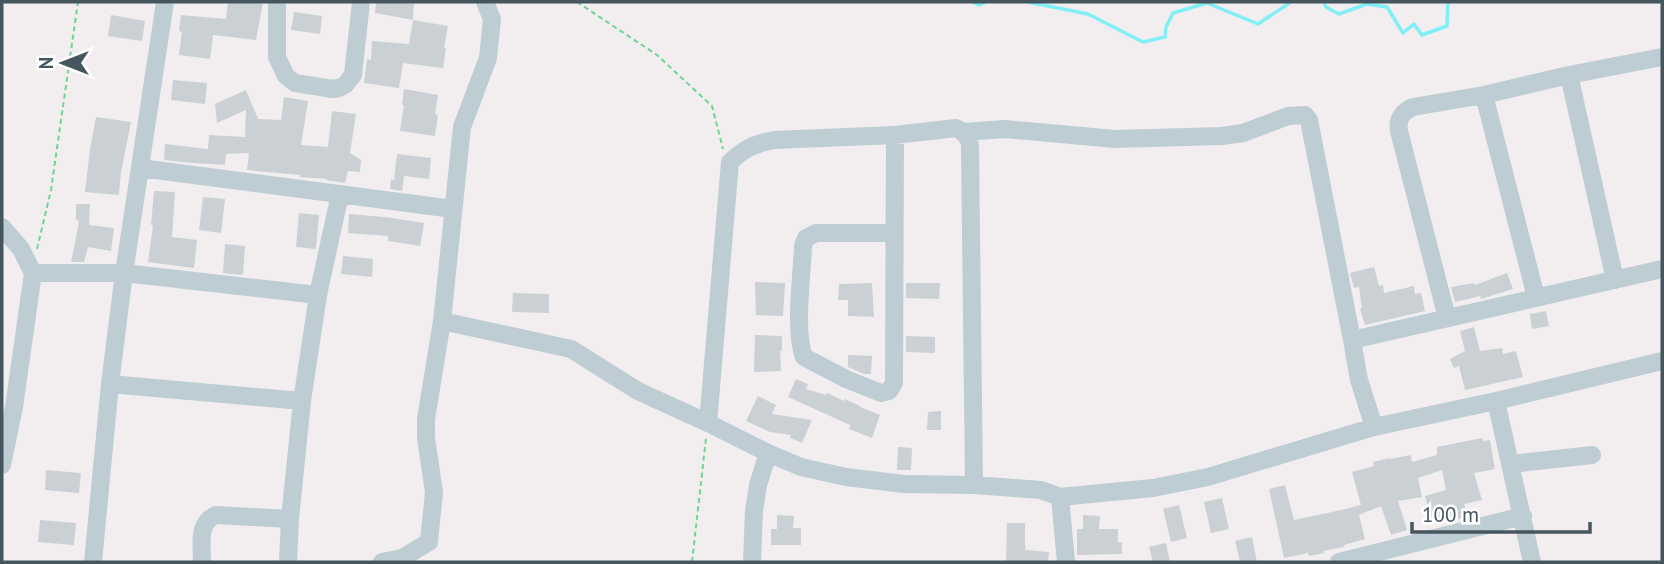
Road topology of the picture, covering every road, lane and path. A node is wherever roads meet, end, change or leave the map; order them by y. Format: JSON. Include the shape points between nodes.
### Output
{"nodes":[{"id":1,"x":78,"y":2,"type":"edge"},
{"id":2,"x":165,"y":2,"type":"edge"},
{"id":3,"x":277,"y":2,"type":"edge"},
{"id":4,"x":361,"y":2,"type":"edge"},
{"id":5,"x":485,"y":2,"type":"edge"},
{"id":6,"x":577,"y":2,"type":"edge"},
{"id":7,"x":1662,"y":61,"type":"edge"},
{"id":8,"x":1569,"y":75,"type":"junction"},
{"id":9,"x":1484,"y":95,"type":"junction"},
{"id":10,"x":964,"y":132,"type":"junction"},
{"id":11,"x":895,"y":135,"type":"junction"},
{"id":12,"x":730,"y":162,"type":"junction"},
{"id":13,"x":140,"y":168,"type":"junction"},
{"id":14,"x":340,"y":194,"type":"junction"},
{"id":15,"x":453,"y":209,"type":"junction"},
{"id":16,"x":2,"y":227,"type":"edge"},
{"id":17,"x":893,"y":233,"type":"junction"},
{"id":18,"x":37,"y":248,"type":"dead end"},
{"id":19,"x":1662,"y":269,"type":"edge"},
{"id":20,"x":124,"y":272,"type":"junction"},
{"id":21,"x":33,"y":273,"type":"junction"},
{"id":22,"x":1615,"y":279,"type":"junction"},
{"id":23,"x":318,"y":295,"type":"junction"},
{"id":24,"x":1536,"y":297,"type":"junction"},
{"id":25,"x":1447,"y":318,"type":"junction"},
{"id":26,"x":442,"y":321,"type":"junction"},
{"id":27,"x":1352,"y":340,"type":"junction"},
{"id":28,"x":1662,"y":361,"type":"edge"},
{"id":29,"x":110,"y":384,"type":"junction"},
{"id":30,"x":302,"y":401,"type":"junction"},
{"id":31,"x":1496,"y":401,"type":"junction"},
{"id":32,"x":708,"y":423,"type":"junction"},
{"id":33,"x":1374,"y":427,"type":"junction"},
{"id":34,"x":768,"y":453,"type":"junction"},
{"id":35,"x":1592,"y":456,"type":"dead end"},
{"id":36,"x":1511,"y":464,"type":"junction"},
{"id":37,"x":2,"y":465,"type":"edge"},
{"id":38,"x":974,"y":485,"type":"junction"},
{"id":39,"x":1060,"y":497,"type":"junction"},
{"id":40,"x":1523,"y":516,"type":"junction"},
{"id":41,"x":290,"y":519,"type":"junction"},
{"id":42,"x":93,"y":562,"type":"edge"},
{"id":43,"x":202,"y":562,"type":"edge"},
{"id":44,"x":288,"y":562,"type":"edge"},
{"id":45,"x":382,"y":562,"type":"edge"},
{"id":46,"x":692,"y":562,"type":"edge"},
{"id":47,"x":752,"y":562,"type":"edge"},
{"id":48,"x":1066,"y":562,"type":"edge"},
{"id":49,"x":1339,"y":562,"type":"edge"},
{"id":50,"x":1532,"y":562,"type":"edge"}],
"edges":[{"from":1,"to":18,"type":"path","via":[[51,190]]},
{"from":2,"to":13,"type":"street"},
{"from":3,"to":4,"type":"street","via":[[277,57],[286,76],[295,83],[332,89],[345,85],[353,75]]},
{"from":5,"to":15,"type":"street","via":[[492,19],[488,58],[462,127]]},
{"from":6,"to":12,"type":"path","via":[[657,55],[712,106],[723,152]]},
{"from":7,"to":8,"type":"street"},
{"from":8,"to":9,"type":"street"},
{"from":8,"to":22,"type":"street"},
{"from":9,"to":24,"type":"street"},
{"from":9,"to":25,"type":"street","via":[[1413,107],[1403,113],[1398,125]]},
{"from":10,"to":11,"type":"street","via":[[956,128]]},
{"from":10,"to":27,"type":"street","via":[[1005,130],[1115,139],[1222,136],[1305,115]]},
{"from":10,"to":38,"type":"street","via":[[970,142]]},
{"from":11,"to":12,"type":"street","via":[[774,140],[756,144]]},
{"from":11,"to":17,"type":"street"},
{"from":12,"to":32,"type":"street"},
{"from":13,"to":14,"type":"street"},
{"from":13,"to":20,"type":"street"},
{"from":14,"to":15,"type":"street"},
{"from":14,"to":23,"type":"street"},
{"from":15,"to":26,"type":"street"},
{"from":16,"to":21,"type":"street"},
{"from":17,"to":17,"type":"street","via":[[894,383],[881,393],[804,357],[800,343],[803,246],[806,238],[816,233]]},
{"from":19,"to":22,"type":"street"},
{"from":20,"to":21,"type":"street"},
{"from":20,"to":23,"type":"street"},
{"from":20,"to":29,"type":"street"},
{"from":21,"to":37,"type":"street"},
{"from":22,"to":24,"type":"street"},
{"from":23,"to":30,"type":"street"},
{"from":24,"to":25,"type":"street"},
{"from":25,"to":27,"type":"street"},
{"from":26,"to":32,"type":"street","via":[[571,349],[638,391]]},
{"from":26,"to":45,"type":"street","via":[[426,419],[434,492],[429,542],[402,558]]},
{"from":27,"to":33,"type":"street"},
{"from":28,"to":31,"type":"street"},
{"from":29,"to":30,"type":"street"},
{"from":29,"to":42,"type":"street"},
{"from":30,"to":41,"type":"street"},
{"from":31,"to":33,"type":"street"},
{"from":31,"to":36,"type":"street"},
{"from":32,"to":34,"type":"street"},
{"from":32,"to":46,"type":"path"},
{"from":33,"to":39,"type":"street","via":[[1208,477],[1153,488]]},
{"from":34,"to":38,"type":"street","via":[[801,467],[846,477]]},
{"from":34,"to":47,"type":"street","via":[[754,511]]},
{"from":35,"to":36,"type":"street"},
{"from":36,"to":40,"type":"street"},
{"from":38,"to":39,"type":"street","via":[[1041,490]]},
{"from":39,"to":48,"type":"street"},
{"from":40,"to":49,"type":"street"},
{"from":40,"to":50,"type":"street"},
{"from":41,"to":43,"type":"street","via":[[211,517],[203,530]]},
{"from":41,"to":44,"type":"street"}]}
